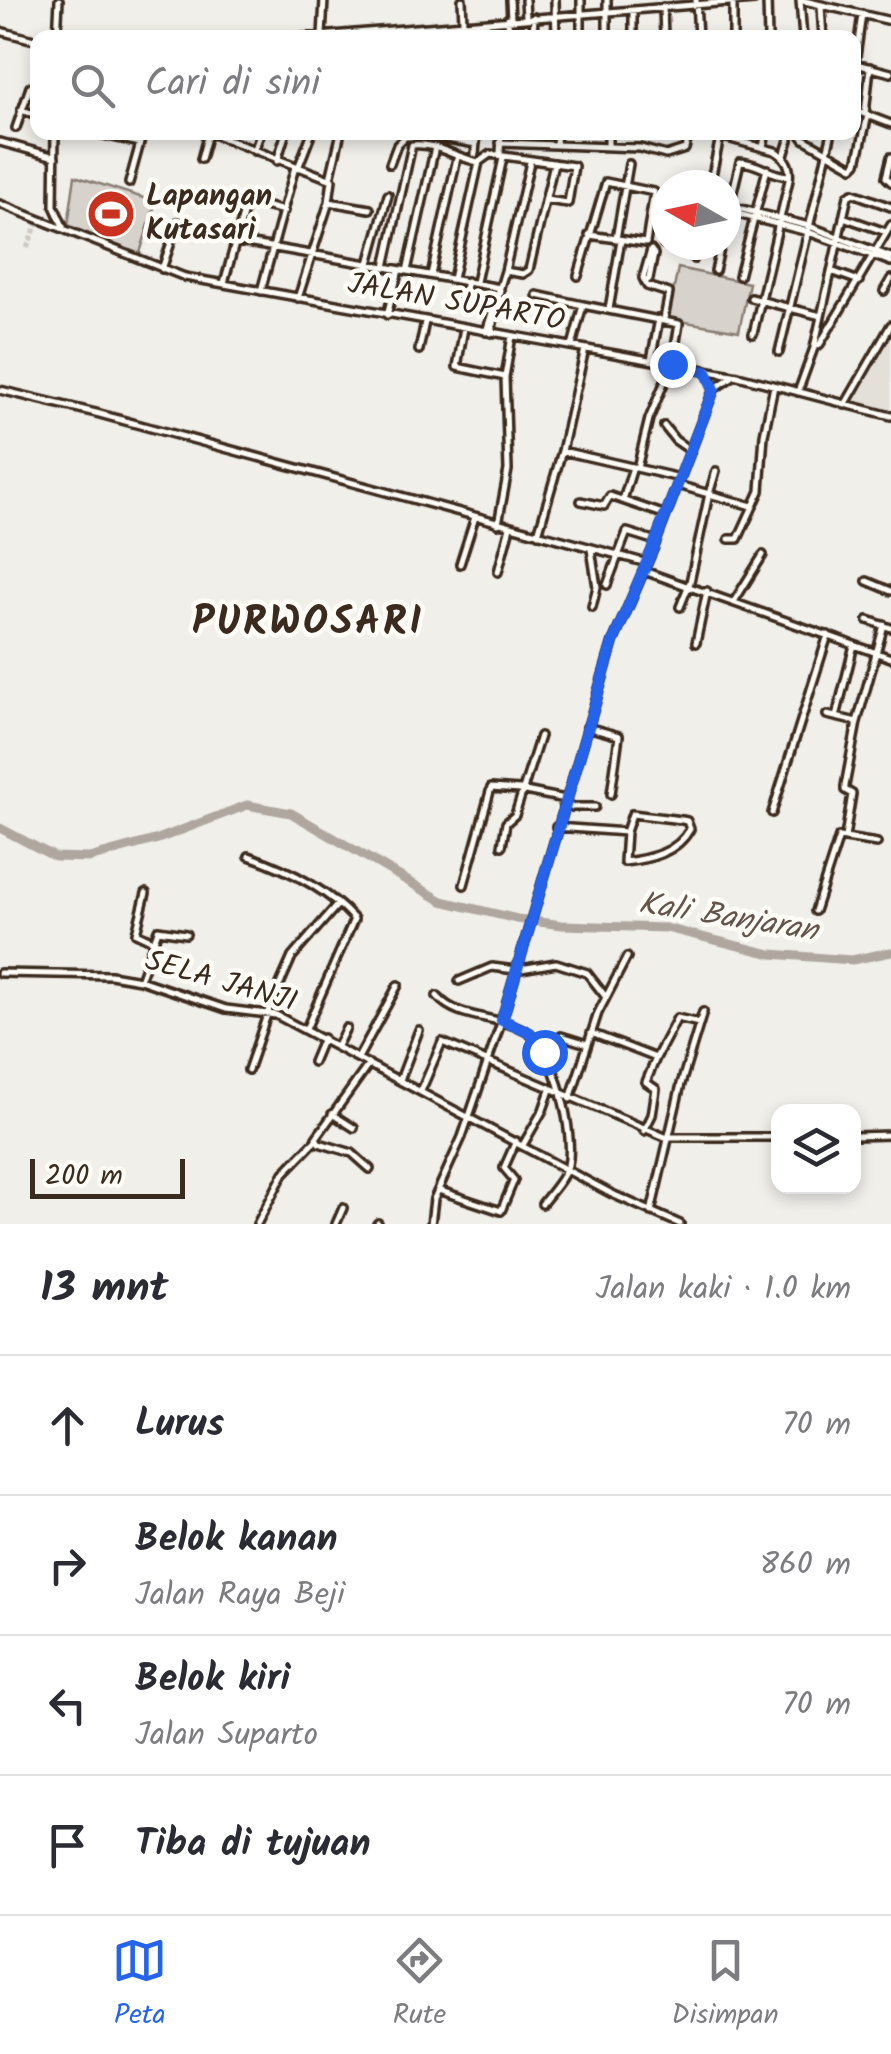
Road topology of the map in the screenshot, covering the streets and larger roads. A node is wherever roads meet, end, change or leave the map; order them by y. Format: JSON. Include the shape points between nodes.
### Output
{"nodes":[{"id":1,"x":59,"y":0,"type":"edge"},
{"id":2,"x":324,"y":0,"type":"edge"},
{"id":3,"x":462,"y":0,"type":"edge"},
{"id":4,"x":510,"y":0,"type":"edge"},
{"id":5,"x":525,"y":0,"type":"edge"},
{"id":6,"x":555,"y":0,"type":"edge"},
{"id":7,"x":580,"y":0,"type":"edge"},
{"id":8,"x":607,"y":0,"type":"edge"},
{"id":9,"x":754,"y":0,"type":"edge"},
{"id":10,"x":767,"y":0,"type":"edge"},
{"id":11,"x":801,"y":0,"type":"edge"},
{"id":12,"x":844,"y":0,"type":"edge"},
{"id":13,"x":696,"y":2,"type":"edge"},
{"id":14,"x":733,"y":2,"type":"edge"},
{"id":15,"x":821,"y":4,"type":"junction"},
{"id":16,"x":668,"y":5,"type":"edge"},
{"id":17,"x":633,"y":9,"type":"junction"},
{"id":18,"x":842,"y":9,"type":"junction"},
{"id":19,"x":608,"y":11,"type":"junction"},
{"id":20,"x":581,"y":13,"type":"junction"},
{"id":21,"x":555,"y":14,"type":"junction"},
{"id":22,"x":862,"y":14,"type":"junction"},
{"id":23,"x":530,"y":17,"type":"junction"},
{"id":24,"x":510,"y":18,"type":"junction"},
{"id":25,"x":891,"y":21,"type":"edge"},
{"id":26,"x":463,"y":22,"type":"junction"},
{"id":27,"x":58,"y":30,"type":"edge"},
{"id":28,"x":326,"y":30,"type":"edge"},
{"id":29,"x":385,"y":30,"type":"edge"},
{"id":30,"x":509,"y":30,"type":"edge"},
{"id":31,"x":532,"y":30,"type":"edge"},
{"id":32,"x":556,"y":30,"type":"edge"},
{"id":33,"x":581,"y":30,"type":"edge"},
{"id":34,"x":608,"y":30,"type":"edge"},
{"id":35,"x":633,"y":30,"type":"edge"},
{"id":36,"x":665,"y":30,"type":"edge"},
{"id":37,"x":698,"y":30,"type":"edge"},
{"id":38,"x":733,"y":30,"type":"edge"},
{"id":39,"x":768,"y":30,"type":"edge"},
{"id":40,"x":803,"y":30,"type":"edge"},
{"id":41,"x":823,"y":30,"type":"edge"},
{"id":42,"x":859,"y":30,"type":"edge"},
{"id":43,"x":0,"y":31,"type":"edge"},
{"id":44,"x":30,"y":39,"type":"edge"},
{"id":45,"x":891,"y":62,"type":"edge"},
{"id":46,"x":861,"y":66,"type":"edge"},
{"id":47,"x":870,"y":68,"type":"junction"},
{"id":48,"x":890,"y":72,"type":"edge"},
{"id":49,"x":30,"y":87,"type":"dead end"},
{"id":50,"x":21,"y":110,"type":"junction"},
{"id":51,"x":861,"y":112,"type":"edge"},
{"id":52,"x":30,"y":113,"type":"edge"},
{"id":53,"x":867,"y":114,"type":"junction"},
{"id":54,"x":891,"y":124,"type":"edge"},
{"id":55,"x":16,"y":128,"type":"dead end"},
{"id":56,"x":55,"y":140,"type":"edge"},
{"id":57,"x":126,"y":140,"type":"edge"},
{"id":58,"x":141,"y":140,"type":"edge"},
{"id":59,"x":206,"y":140,"type":"edge"},
{"id":60,"x":225,"y":140,"type":"edge"},
{"id":61,"x":258,"y":140,"type":"edge"},
{"id":62,"x":283,"y":140,"type":"edge"},
{"id":63,"x":309,"y":140,"type":"edge"},
{"id":64,"x":339,"y":140,"type":"edge"},
{"id":65,"x":401,"y":140,"type":"edge"},
{"id":66,"x":432,"y":140,"type":"edge"},
{"id":67,"x":458,"y":140,"type":"edge"},
{"id":68,"x":476,"y":140,"type":"edge"},
{"id":69,"x":500,"y":140,"type":"edge"},
{"id":70,"x":556,"y":140,"type":"edge"},
{"id":71,"x":608,"y":140,"type":"edge"},
{"id":72,"x":687,"y":140,"type":"edge"},
{"id":73,"x":720,"y":140,"type":"edge"},
{"id":74,"x":741,"y":140,"type":"edge"},
{"id":75,"x":765,"y":140,"type":"edge"},
{"id":76,"x":789,"y":140,"type":"dead end"},
{"id":77,"x":810,"y":140,"type":"edge"},
{"id":78,"x":830,"y":140,"type":"edge"},
{"id":79,"x":0,"y":142,"type":"edge"},
{"id":80,"x":140,"y":143,"type":"junction"},
{"id":81,"x":500,"y":143,"type":"junction"},
{"id":82,"x":476,"y":144,"type":"junction"},
{"id":83,"x":433,"y":146,"type":"junction"},
{"id":84,"x":556,"y":146,"type":"junction"},
{"id":85,"x":608,"y":146,"type":"junction"},
{"id":86,"x":764,"y":147,"type":"junction"},
{"id":87,"x":828,"y":150,"type":"junction"},
{"id":88,"x":254,"y":152,"type":"junction"},
{"id":89,"x":476,"y":154,"type":"dead end"},
{"id":90,"x":784,"y":156,"type":"junction"},
{"id":91,"x":502,"y":157,"type":"junction"},
{"id":92,"x":55,"y":158,"type":"junction"},
{"id":93,"x":457,"y":158,"type":"junction"},
{"id":94,"x":201,"y":159,"type":"dead end"},
{"id":95,"x":277,"y":160,"type":"junction"},
{"id":96,"x":480,"y":162,"type":"junction"},
{"id":97,"x":530,"y":162,"type":"junction"},
{"id":98,"x":890,"y":162,"type":"edge"},
{"id":99,"x":554,"y":163,"type":"junction"},
{"id":100,"x":390,"y":164,"type":"dead end"},
{"id":101,"x":629,"y":164,"type":"dead end"},
{"id":102,"x":297,"y":168,"type":"junction"},
{"id":103,"x":767,"y":169,"type":"junction"},
{"id":104,"x":713,"y":170,"type":"edge"},
{"id":105,"x":738,"y":170,"type":"edge"},
{"id":106,"x":789,"y":176,"type":"junction"},
{"id":107,"x":330,"y":179,"type":"junction"},
{"id":108,"x":891,"y":182,"type":"edge"},
{"id":109,"x":129,"y":183,"type":"dead end"},
{"id":110,"x":626,"y":186,"type":"junction"},
{"id":111,"x":388,"y":195,"type":"dead end"},
{"id":112,"x":546,"y":200,"type":"junction"},
{"id":113,"x":329,"y":202,"type":"junction"},
{"id":114,"x":0,"y":204,"type":"edge"},
{"id":115,"x":54,"y":206,"type":"junction"},
{"id":116,"x":891,"y":207,"type":"edge"},
{"id":117,"x":370,"y":209,"type":"dead end"},
{"id":118,"x":284,"y":211,"type":"junction"},
{"id":119,"x":741,"y":212,"type":"edge"},
{"id":120,"x":754,"y":215,"type":"junction"},
{"id":121,"x":843,"y":217,"type":"junction"},
{"id":122,"x":40,"y":220,"type":"junction"},
{"id":123,"x":779,"y":221,"type":"junction"},
{"id":124,"x":178,"y":222,"type":"dead end"},
{"id":125,"x":891,"y":224,"type":"edge"},
{"id":126,"x":64,"y":229,"type":"junction"},
{"id":127,"x":809,"y":229,"type":"junction"},
{"id":128,"x":886,"y":232,"type":"junction"},
{"id":129,"x":589,"y":235,"type":"junction"},
{"id":130,"x":618,"y":239,"type":"junction"},
{"id":131,"x":838,"y":239,"type":"junction"},
{"id":132,"x":235,"y":241,"type":"junction"},
{"id":133,"x":646,"y":243,"type":"junction"},
{"id":134,"x":273,"y":249,"type":"junction"},
{"id":135,"x":875,"y":252,"type":"junction"},
{"id":136,"x":313,"y":256,"type":"junction"},
{"id":137,"x":718,"y":260,"type":"edge"},
{"id":138,"x":891,"y":260,"type":"edge"},
{"id":139,"x":368,"y":266,"type":"junction"},
{"id":140,"x":385,"y":267,"type":"junction"},
{"id":141,"x":162,"y":268,"type":"junction"},
{"id":142,"x":399,"y":270,"type":"junction"},
{"id":143,"x":407,"y":271,"type":"junction"},
{"id":144,"x":505,"y":271,"type":"junction"},
{"id":145,"x":715,"y":271,"type":"dead end"},
{"id":146,"x":831,"y":271,"type":"junction"},
{"id":147,"x":431,"y":275,"type":"junction"},
{"id":148,"x":578,"y":276,"type":"dead end"},
{"id":149,"x":739,"y":276,"type":"dead end"},
{"id":150,"x":453,"y":279,"type":"junction"},
{"id":151,"x":891,"y":280,"type":"edge"},
{"id":152,"x":467,"y":281,"type":"junction"},
{"id":153,"x":859,"y":281,"type":"junction"},
{"id":154,"x":476,"y":283,"type":"junction"},
{"id":155,"x":224,"y":284,"type":"junction"},
{"id":156,"x":500,"y":289,"type":"junction"},
{"id":157,"x":261,"y":291,"type":"junction"},
{"id":158,"x":884,"y":291,"type":"dead end"},
{"id":159,"x":537,"y":295,"type":"dead end"},
{"id":160,"x":298,"y":298,"type":"junction"},
{"id":161,"x":750,"y":298,"type":"dead end"},
{"id":162,"x":760,"y":301,"type":"junction"},
{"id":163,"x":583,"y":305,"type":"junction"},
{"id":164,"x":461,"y":306,"type":"dead end"},
{"id":165,"x":789,"y":308,"type":"junction"},
{"id":166,"x":610,"y":309,"type":"junction"},
{"id":167,"x":387,"y":315,"type":"junction"},
{"id":168,"x":821,"y":316,"type":"junction"},
{"id":169,"x":662,"y":318,"type":"junction"},
{"id":170,"x":425,"y":322,"type":"junction"},
{"id":171,"x":891,"y":326,"type":"edge"},
{"id":172,"x":464,"y":328,"type":"junction"},
{"id":173,"x":489,"y":332,"type":"junction"},
{"id":174,"x":752,"y":334,"type":"dead end"},
{"id":175,"x":512,"y":336,"type":"junction"},
{"id":176,"x":572,"y":346,"type":"junction"},
{"id":177,"x":584,"y":348,"type":"junction"},
{"id":178,"x":814,"y":348,"type":"junction"},
{"id":179,"x":419,"y":350,"type":"dead end"},
{"id":180,"x":778,"y":352,"type":"dead end"},
{"id":181,"x":651,"y":360,"type":"junction"},
{"id":182,"x":672,"y":364,"type":"junction"},
{"id":183,"x":700,"y":369,"type":"junction"},
{"id":184,"x":738,"y":376,"type":"junction"},
{"id":185,"x":505,"y":377,"type":"junction"},
{"id":186,"x":774,"y":386,"type":"junction"},
{"id":187,"x":714,"y":389,"type":"junction"},
{"id":188,"x":0,"y":390,"type":"edge"},
{"id":189,"x":798,"y":392,"type":"junction"},
{"id":190,"x":846,"y":404,"type":"junction"},
{"id":191,"x":891,"y":416,"type":"edge"},
{"id":192,"x":664,"y":426,"type":"dead end"},
{"id":193,"x":562,"y":451,"type":"junction"},
{"id":194,"x":691,"y":451,"type":"junction"},
{"id":195,"x":635,"y":467,"type":"junction"},
{"id":196,"x":716,"y":471,"type":"dead end"},
{"id":197,"x":679,"y":481,"type":"junction"},
{"id":198,"x":709,"y":494,"type":"junction"},
{"id":199,"x":623,"y":500,"type":"junction"},
{"id":200,"x":580,"y":501,"type":"dead end"},
{"id":201,"x":752,"y":506,"type":"junction"},
{"id":202,"x":666,"y":515,"type":"junction"},
{"id":203,"x":476,"y":518,"type":"junction"},
{"id":204,"x":498,"y":524,"type":"junction"},
{"id":205,"x":510,"y":527,"type":"junction"},
{"id":206,"x":538,"y":534,"type":"junction"},
{"id":207,"x":729,"y":539,"type":"dead end"},
{"id":208,"x":656,"y":541,"type":"junction"},
{"id":209,"x":591,"y":549,"type":"junction"},
{"id":210,"x":764,"y":555,"type":"dead end"},
{"id":211,"x":619,"y":556,"type":"junction"},
{"id":212,"x":460,"y":564,"type":"dead end"},
{"id":213,"x":645,"y":567,"type":"junction"},
{"id":214,"x":498,"y":572,"type":"dead end"},
{"id":215,"x":867,"y":582,"type":"dead end"},
{"id":216,"x":689,"y":584,"type":"junction"},
{"id":217,"x":607,"y":585,"type":"dead end"},
{"id":218,"x":891,"y":590,"type":"edge"},
{"id":219,"x":707,"y":591,"type":"junction"},
{"id":220,"x":735,"y":600,"type":"junction"},
{"id":221,"x":592,"y":607,"type":"dead end"},
{"id":222,"x":680,"y":608,"type":"dead end"},
{"id":223,"x":868,"y":620,"type":"dead end"},
{"id":224,"x":887,"y":626,"type":"edge"},
{"id":225,"x":828,"y":635,"type":"junction"},
{"id":226,"x":696,"y":643,"type":"dead end"},
{"id":227,"x":854,"y":645,"type":"junction"},
{"id":228,"x":875,"y":652,"type":"junction"},
{"id":229,"x":891,"y":658,"type":"edge"},
{"id":230,"x":826,"y":715,"type":"dead end"},
{"id":231,"x":836,"y":717,"type":"junction"},
{"id":232,"x":857,"y":722,"type":"junction"},
{"id":233,"x":587,"y":727,"type":"junction"},
{"id":234,"x":540,"y":736,"type":"dead end"},
{"id":235,"x":520,"y":790,"type":"junction"},
{"id":236,"x":611,"y":794,"type":"dead end"},
{"id":237,"x":564,"y":803,"type":"junction"},
{"id":238,"x":595,"y":807,"type":"dead end"},
{"id":239,"x":772,"y":813,"type":"dead end"},
{"id":240,"x":556,"y":827,"type":"junction"},
{"id":241,"x":626,"y":832,"type":"junction"},
{"id":242,"x":845,"y":836,"type":"junction"},
{"id":243,"x":877,"y":842,"type":"dead end"},
{"id":244,"x":502,"y":846,"type":"dead end"},
{"id":245,"x":249,"y":856,"type":"dead end"},
{"id":246,"x":464,"y":886,"type":"dead end"},
{"id":247,"x":146,"y":894,"type":"dead end"},
{"id":248,"x":339,"y":903,"type":"junction"},
{"id":249,"x":816,"y":911,"type":"dead end"},
{"id":250,"x":186,"y":934,"type":"dead end"},
{"id":251,"x":155,"y":942,"type":"junction"},
{"id":252,"x":627,"y":957,"type":"dead end"},
{"id":253,"x":515,"y":970,"type":"junction"},
{"id":254,"x":0,"y":973,"type":"edge"},
{"id":255,"x":140,"y":980,"type":"junction"},
{"id":256,"x":459,"y":980,"type":"dead end"},
{"id":257,"x":398,"y":984,"type":"dead end"},
{"id":258,"x":436,"y":996,"type":"dead end"},
{"id":259,"x":605,"y":996,"type":"junction"},
{"id":260,"x":702,"y":1012,"type":"dead end"},
{"id":261,"x":268,"y":1013,"type":"junction"},
{"id":262,"x":502,"y":1020,"type":"junction"},
{"id":263,"x":700,"y":1023,"type":"junction"},
{"id":264,"x":346,"y":1028,"type":"dead end"},
{"id":265,"x":306,"y":1029,"type":"junction"},
{"id":266,"x":419,"y":1030,"type":"dead end"},
{"id":267,"x":591,"y":1033,"type":"junction"},
{"id":268,"x":561,"y":1036,"type":"dead end"},
{"id":269,"x":323,"y":1038,"type":"junction"},
{"id":270,"x":588,"y":1044,"type":"junction"},
{"id":271,"x":337,"y":1046,"type":"junction"},
{"id":272,"x":358,"y":1058,"type":"junction"},
{"id":273,"x":656,"y":1058,"type":"junction"},
{"id":274,"x":488,"y":1061,"type":"junction"},
{"id":275,"x":313,"y":1062,"type":"dead end"},
{"id":276,"x":368,"y":1064,"type":"junction"},
{"id":277,"x":248,"y":1070,"type":"dead end"},
{"id":278,"x":400,"y":1080,"type":"junction"},
{"id":279,"x":421,"y":1092,"type":"junction"},
{"id":280,"x":556,"y":1092,"type":"junction"},
{"id":281,"x":570,"y":1099,"type":"junction"},
{"id":282,"x":332,"y":1114,"type":"junction"},
{"id":283,"x":469,"y":1116,"type":"junction"},
{"id":284,"x":354,"y":1128,"type":"dead end"},
{"id":285,"x":644,"y":1130,"type":"junction"},
{"id":286,"x":891,"y":1135,"type":"edge"},
{"id":287,"x":861,"y":1136,"type":"edge"},
{"id":288,"x":771,"y":1138,"type":"edge"},
{"id":289,"x":670,"y":1139,"type":"junction"},
{"id":290,"x":316,"y":1140,"type":"junction"},
{"id":291,"x":516,"y":1141,"type":"junction"},
{"id":292,"x":523,"y":1145,"type":"junction"},
{"id":293,"x":370,"y":1168,"type":"dead end"},
{"id":294,"x":567,"y":1168,"type":"junction"},
{"id":295,"x":438,"y":1190,"type":"junction"},
{"id":296,"x":542,"y":1204,"type":"dead end"},
{"id":297,"x":343,"y":1208,"type":"dead end"},
{"id":298,"x":650,"y":1212,"type":"junction"},
{"id":299,"x":662,"y":1220,"type":"edge"},
{"id":300,"x":257,"y":1224,"type":"edge"},
{"id":301,"x":336,"y":1224,"type":"edge"},
{"id":302,"x":431,"y":1224,"type":"edge"},
{"id":303,"x":680,"y":1224,"type":"edge"}],
"edges":[{"from":1,"to":27,"type":"street"},
{"from":2,"to":28,"type":"street"},
{"from":3,"to":26,"type":"street"},
{"from":4,"to":24,"type":"street"},
{"from":5,"to":23,"type":"street"},
{"from":6,"to":21,"type":"street"},
{"from":7,"to":20,"type":"street"},
{"from":8,"to":19,"type":"street"},
{"from":9,"to":14,"type":"street"},
{"from":10,"to":39,"type":"street"},
{"from":11,"to":15,"type":"street"},
{"from":11,"to":40,"type":"street"},
{"from":12,"to":18,"type":"street"},
{"from":13,"to":14,"type":"street"},
{"from":13,"to":16,"type":"street"},
{"from":13,"to":37,"type":"street"},
{"from":14,"to":38,"type":"street"},
{"from":15,"to":18,"type":"street"},
{"from":15,"to":41,"type":"street"},
{"from":16,"to":17,"type":"street"},
{"from":16,"to":36,"type":"street"},
{"from":17,"to":19,"type":"street"},
{"from":17,"to":35,"type":"street"},
{"from":18,"to":22,"type":"street"},
{"from":19,"to":20,"type":"street"},
{"from":19,"to":34,"type":"street"},
{"from":20,"to":21,"type":"street"},
{"from":20,"to":33,"type":"street"},
{"from":21,"to":23,"type":"street"},
{"from":21,"to":32,"type":"street"},
{"from":22,"to":25,"type":"street"},
{"from":22,"to":42,"type":"street"},
{"from":23,"to":24,"type":"street"},
{"from":23,"to":31,"type":"street"},
{"from":24,"to":26,"type":"street"},
{"from":24,"to":30,"type":"street"},
{"from":26,"to":29,"type":"street"},
{"from":43,"to":44,"type":"street"},
{"from":45,"to":48,"type":"street"},
{"from":46,"to":47,"type":"street"},
{"from":47,"to":48,"type":"street"},
{"from":47,"to":53,"type":"street"},
{"from":49,"to":50,"type":"street"},
{"from":50,"to":52,"type":"street"},
{"from":50,"to":55,"type":"street"},
{"from":51,"to":53,"type":"street"},
{"from":53,"to":54,"type":"street"},
{"from":53,"to":87,"type":"street","via":[[856,166]]},
{"from":56,"to":92,"type":"street"},
{"from":57,"to":80,"type":"street"},
{"from":58,"to":80,"type":"street"},
{"from":59,"to":94,"type":"street"},
{"from":60,"to":88,"type":"street"},
{"from":61,"to":88,"type":"street"},
{"from":62,"to":95,"type":"street"},
{"from":63,"to":102,"type":"street"},
{"from":64,"to":107,"type":"street"},
{"from":65,"to":100,"type":"street"},
{"from":66,"to":83,"type":"street"},
{"from":67,"to":82,"type":"street"},
{"from":68,"to":82,"type":"street"},
{"from":69,"to":81,"type":"street"},
{"from":70,"to":84,"type":"street"},
{"from":71,"to":85,"type":"street"},
{"from":72,"to":85,"type":"street","via":[[685,150],[666,155]]},
{"from":73,"to":104,"type":"street"},
{"from":74,"to":86,"type":"street"},
{"from":75,"to":86,"type":"street"},
{"from":76,"to":90,"type":"street"},
{"from":77,"to":87,"type":"street"},
{"from":78,"to":87,"type":"street"},
{"from":79,"to":92,"type":"street"},
{"from":80,"to":109,"type":"street"},
{"from":81,"to":84,"type":"street"},
{"from":81,"to":91,"type":"street"},
{"from":82,"to":89,"type":"street"},
{"from":83,"to":93,"type":"street"},
{"from":83,"to":140,"type":"street","via":[[412,145]]},
{"from":83,"to":143,"type":"street"},
{"from":84,"to":85,"type":"street"},
{"from":86,"to":90,"type":"street"},
{"from":87,"to":127,"type":"street"},
{"from":88,"to":95,"type":"street"},
{"from":90,"to":106,"type":"street"},
{"from":91,"to":96,"type":"street","via":[[486,155]]},
{"from":91,"to":97,"type":"street"},
{"from":91,"to":154,"type":"street"},
{"from":92,"to":115,"type":"street"},
{"from":93,"to":96,"type":"street"},
{"from":93,"to":147,"type":"street"},
{"from":95,"to":102,"type":"street"},
{"from":96,"to":150,"type":"street"},
{"from":97,"to":99,"type":"street"},
{"from":97,"to":144,"type":"street"},
{"from":98,"to":108,"type":"street"},
{"from":99,"to":112,"type":"street"},
{"from":99,"to":112,"type":"street","via":[[574,166],[570,197],[565,204]]},
{"from":101,"to":110,"type":"street"},
{"from":102,"to":107,"type":"street"},
{"from":102,"to":118,"type":"street"},
{"from":103,"to":105,"type":"street","via":[[740,162]]},
{"from":103,"to":106,"type":"street"},
{"from":103,"to":120,"type":"street"},
{"from":106,"to":123,"type":"street"},
{"from":107,"to":113,"type":"street"},
{"from":110,"to":129,"type":"street","via":[[605,183]]},
{"from":110,"to":130,"type":"street"},
{"from":110,"to":133,"type":"street","via":[[655,194]]},
{"from":111,"to":139,"type":"street"},
{"from":112,"to":144,"type":"street","via":[[529,270]]},
{"from":113,"to":117,"type":"street"},
{"from":113,"to":136,"type":"street"},
{"from":114,"to":122,"type":"street","name":"JALAN SUPARTO"},
{"from":115,"to":122,"type":"street"},
{"from":115,"to":126,"type":"street"},
{"from":116,"to":121,"type":"street","via":[[850,194]]},
{"from":118,"to":132,"type":"street","via":[[247,202]]},
{"from":118,"to":134,"type":"street"},
{"from":119,"to":120,"type":"street"},
{"from":120,"to":123,"type":"street"},
{"from":120,"to":149,"type":"street"},
{"from":121,"to":128,"type":"street"},
{"from":121,"to":131,"type":"street"},
{"from":122,"to":126,"type":"street","name":"JALAN SUPARTO"},
{"from":123,"to":127,"type":"street"},
{"from":123,"to":162,"type":"street"},
{"from":124,"to":141,"type":"street"},
{"from":125,"to":128,"type":"street"},
{"from":126,"to":141,"type":"street","name":"JALAN SUPARTO"},
{"from":127,"to":131,"type":"street"},
{"from":127,"to":165,"type":"street"},
{"from":128,"to":135,"type":"street"},
{"from":129,"to":130,"type":"street"},
{"from":129,"to":148,"type":"street"},
{"from":130,"to":133,"type":"street"},
{"from":130,"to":166,"type":"street"},
{"from":131,"to":135,"type":"street"},
{"from":131,"to":146,"type":"street"},
{"from":132,"to":134,"type":"street"},
{"from":132,"to":155,"type":"street"},
{"from":133,"to":169,"type":"street","via":[[651,250],[643,278],[669,293]]},
{"from":134,"to":136,"type":"street"},
{"from":134,"to":157,"type":"street"},
{"from":135,"to":138,"type":"street"},
{"from":135,"to":153,"type":"street"},
{"from":136,"to":139,"type":"street"},
{"from":136,"to":160,"type":"street"},
{"from":137,"to":145,"type":"street"},
{"from":139,"to":140,"type":"street"},
{"from":140,"to":142,"type":"street"},
{"from":141,"to":155,"type":"street","name":"JALAN SUPARTO"},
{"from":142,"to":143,"type":"street"},
{"from":142,"to":167,"type":"street"},
{"from":143,"to":147,"type":"street"},
{"from":144,"to":156,"type":"street"},
{"from":146,"to":153,"type":"street"},
{"from":146,"to":168,"type":"street"},
{"from":147,"to":150,"type":"street"},
{"from":150,"to":152,"type":"street"},
{"from":151,"to":158,"type":"street"},
{"from":152,"to":154,"type":"street"},
{"from":152,"to":164,"type":"street"},
{"from":153,"to":178,"type":"street"},
{"from":154,"to":156,"type":"street"},
{"from":155,"to":157,"type":"street","name":"JALAN SUPARTO"},
{"from":156,"to":173,"type":"street"},
{"from":157,"to":160,"type":"street","name":"JALAN SUPARTO"},
{"from":159,"to":163,"type":"street"},
{"from":160,"to":167,"type":"street","name":"JALAN SUPARTO"},
{"from":161,"to":162,"type":"street"},
{"from":162,"to":165,"type":"street"},
{"from":162,"to":174,"type":"street"},
{"from":163,"to":166,"type":"street"},
{"from":163,"to":176,"type":"street"},
{"from":165,"to":168,"type":"street"},
{"from":165,"to":180,"type":"street"},
{"from":166,"to":169,"type":"street"},
{"from":167,"to":170,"type":"street","name":"JALAN SUPARTO"},
{"from":168,"to":178,"type":"street"},
{"from":169,"to":181,"type":"street"},
{"from":169,"to":182,"type":"street","via":[[679,324]]},
{"from":170,"to":172,"type":"street","name":"JALAN SUPARTO"},
{"from":170,"to":179,"type":"street"},
{"from":171,"to":190,"type":"street"},
{"from":172,"to":173,"type":"street","name":"JALAN SUPARTO"},
{"from":172,"to":185,"type":"street","via":[[457,366]]},
{"from":173,"to":175,"type":"street","name":"JALAN SUPARTO"},
{"from":175,"to":176,"type":"street","name":"JALAN SUPARTO"},
{"from":175,"to":185,"type":"street"},
{"from":176,"to":177,"type":"street","name":"JALAN SUPARTO"},
{"from":177,"to":181,"type":"street","name":"JALAN SUPARTO"},
{"from":177,"to":193,"type":"street"},
{"from":178,"to":189,"type":"street"},
{"from":181,"to":182,"type":"street","name":"JALAN SUPARTO"},
{"from":182,"to":183,"type":"street","name":"JALAN SUPARTO"},
{"from":182,"to":195,"type":"street"},
{"from":183,"to":184,"type":"street","name":"JALAN SUPARTO"},
{"from":183,"to":187,"type":"street"},
{"from":184,"to":186,"type":"street","name":"JALAN SUPARTO"},
{"from":184,"to":187,"type":"street"},
{"from":185,"to":204,"type":"street","via":[[509,462]]},
{"from":186,"to":189,"type":"street","name":"JALAN SUPARTO"},
{"from":186,"to":201,"type":"street","via":[[763,475]]},
{"from":187,"to":194,"type":"street"},
{"from":188,"to":203,"type":"street"},
{"from":189,"to":190,"type":"street","name":"JALAN SUPARTO"},
{"from":190,"to":191,"type":"street","name":"JALAN SUPARTO"},
{"from":192,"to":194,"type":"street"},
{"from":193,"to":195,"type":"street"},
{"from":193,"to":206,"type":"street"},
{"from":194,"to":197,"type":"street"},
{"from":195,"to":197,"type":"street"},
{"from":195,"to":199,"type":"street"},
{"from":196,"to":198,"type":"street"},
{"from":197,"to":198,"type":"street"},
{"from":197,"to":202,"type":"street"},
{"from":198,"to":201,"type":"street"},
{"from":198,"to":216,"type":"street"},
{"from":199,"to":200,"type":"street","via":[[610,496],[604,506]]},
{"from":199,"to":202,"type":"street"},
{"from":201,"to":207,"type":"street","via":[[738,540]]},
{"from":202,"to":208,"type":"street"},
{"from":203,"to":204,"type":"street"},
{"from":203,"to":212,"type":"street"},
{"from":204,"to":205,"type":"street"},
{"from":205,"to":206,"type":"street"},
{"from":205,"to":214,"type":"street"},
{"from":206,"to":209,"type":"street"},
{"from":208,"to":211,"type":"street","via":[[628,532]]},
{"from":208,"to":213,"type":"street"},
{"from":209,"to":211,"type":"street"},
{"from":209,"to":221,"type":"street","via":[[597,586]]},
{"from":210,"to":220,"type":"street"},
{"from":211,"to":213,"type":"street"},
{"from":211,"to":217,"type":"street"},
{"from":213,"to":216,"type":"street"},
{"from":213,"to":233,"type":"street"},
{"from":215,"to":218,"type":"street"},
{"from":216,"to":219,"type":"street"},
{"from":216,"to":222,"type":"street"},
{"from":219,"to":220,"type":"street"},
{"from":219,"to":226,"type":"street"},
{"from":220,"to":225,"type":"street"},
{"from":223,"to":224,"type":"street"},
{"from":224,"to":228,"type":"street"},
{"from":225,"to":227,"type":"street"},
{"from":225,"to":239,"type":"street"},
{"from":227,"to":228,"type":"street"},
{"from":227,"to":231,"type":"street"},
{"from":228,"to":229,"type":"street"},
{"from":228,"to":232,"type":"street"},
{"from":230,"to":231,"type":"street"},
{"from":231,"to":232,"type":"street"},
{"from":232,"to":242,"type":"street"},
{"from":233,"to":236,"type":"street","via":[[619,736]]},
{"from":233,"to":237,"type":"street"},
{"from":234,"to":235,"type":"street"},
{"from":235,"to":237,"type":"street"},
{"from":235,"to":244,"type":"street"},
{"from":235,"to":246,"type":"street","via":[[491,788]]},
{"from":237,"to":238,"type":"street"},
{"from":237,"to":240,"type":"street"},
{"from":240,"to":241,"type":"street"},
{"from":240,"to":253,"type":"street"},
{"from":241,"to":241,"type":"street","via":[[624,862],[658,857],[690,829],[687,821],[632,814]]},
{"from":242,"to":243,"type":"street"},
{"from":242,"to":249,"type":"street","via":[[838,838]]},
{"from":245,"to":248,"type":"street"},
{"from":247,"to":251,"type":"street","via":[[136,932]]},
{"from":248,"to":261,"type":"street","via":[[292,957]]},
{"from":248,"to":265,"type":"street","via":[[354,924]]},
{"from":250,"to":251,"type":"street","via":[[158,930]]},
{"from":251,"to":255,"type":"street"},
{"from":252,"to":259,"type":"street"},
{"from":253,"to":256,"type":"street","via":[[492,966]]},
{"from":253,"to":259,"type":"street","via":[[548,963],[574,967],[588,973]]},
{"from":253,"to":262,"type":"street"},
{"from":254,"to":255,"type":"street","name":"SELA JANJI"},
{"from":255,"to":261,"type":"street","name":"SELA JANJI","via":[[210,1005]]},
{"from":257,"to":272,"type":"street"},
{"from":258,"to":262,"type":"street","via":[[452,1010]]},
{"from":259,"to":267,"type":"street"},
{"from":260,"to":263,"type":"street"},
{"from":261,"to":265,"type":"street","name":"SELA JANJI"},
{"from":261,"to":277,"type":"street"},
{"from":262,"to":274,"type":"street"},
{"from":262,"to":280,"type":"street","via":[[537,1040]]},
{"from":263,"to":273,"type":"street","via":[[677,1018]]},
{"from":263,"to":289,"type":"street"},
{"from":264,"to":271,"type":"street"},
{"from":265,"to":269,"type":"street","name":"SELA JANJI"},
{"from":266,"to":278,"type":"street"},
{"from":267,"to":270,"type":"street"},
{"from":267,"to":273,"type":"street"},
{"from":268,"to":270,"type":"street"},
{"from":269,"to":271,"type":"street","name":"SELA JANJI"},
{"from":269,"to":275,"type":"street"},
{"from":270,"to":281,"type":"street"},
{"from":271,"to":272,"type":"street","name":"SELA JANJI"},
{"from":272,"to":276,"type":"street","name":"SELA JANJI"},
{"from":273,"to":285,"type":"street","via":[[646,1082],[656,1089]]},
{"from":274,"to":279,"type":"street","via":[[440,1042]]},
{"from":274,"to":280,"type":"street"},
{"from":274,"to":283,"type":"street"},
{"from":276,"to":278,"type":"street","name":"SELA JANJI"},
{"from":276,"to":282,"type":"street"},
{"from":278,"to":279,"type":"street","name":"SELA JANJI"},
{"from":279,"to":283,"type":"street","name":"SELA JANJI"},
{"from":280,"to":281,"type":"street"},
{"from":280,"to":292,"type":"street"},
{"from":280,"to":294,"type":"street","via":[[570,1132]]},
{"from":281,"to":285,"type":"street"},
{"from":282,"to":284,"type":"street"},
{"from":282,"to":290,"type":"street"},
{"from":283,"to":291,"type":"street","name":"SELA JANJI"},
{"from":283,"to":295,"type":"street"},
{"from":285,"to":289,"type":"street"},
{"from":286,"to":287,"type":"street"},
{"from":288,"to":289,"type":"street"},
{"from":289,"to":298,"type":"street"},
{"from":290,"to":293,"type":"street","via":[[352,1153]]},
{"from":290,"to":300,"type":"street","via":[[284,1173]]},
{"from":291,"to":292,"type":"street","name":"SELA JANJI"},
{"from":291,"to":295,"type":"street","via":[[504,1167],[514,1180],[501,1211]]},
{"from":292,"to":294,"type":"street","name":"SELA JANJI"},
{"from":294,"to":296,"type":"street"},
{"from":294,"to":298,"type":"street","name":"SELA JANJI"},
{"from":295,"to":302,"type":"street"},
{"from":297,"to":301,"type":"street"},
{"from":298,"to":299,"type":"street","name":"SELA JANJI"},
{"from":299,"to":303,"type":"street","name":"SELA JANJI"}]}
